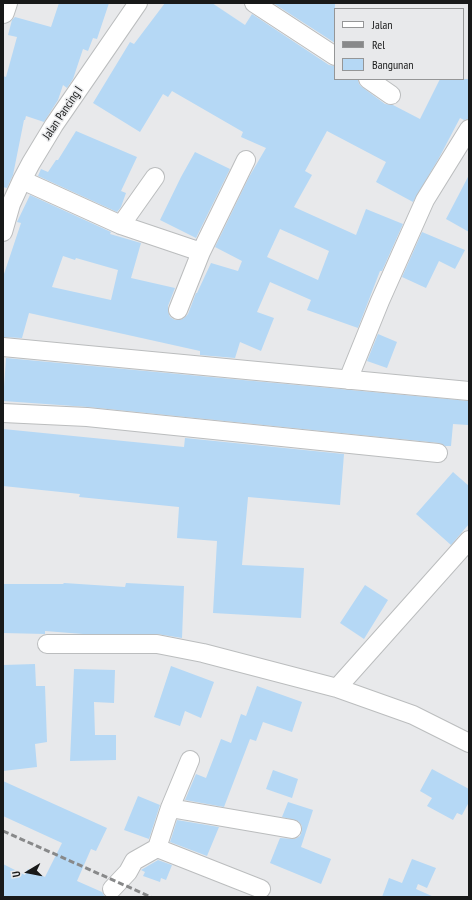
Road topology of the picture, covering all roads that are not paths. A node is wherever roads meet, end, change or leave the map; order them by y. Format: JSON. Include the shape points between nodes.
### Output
{"nodes":[{"id":1,"x":6,"y":3,"type":"edge"},
{"id":2,"x":138,"y":3,"type":"edge"},
{"id":3,"x":254,"y":3,"type":"edge"},
{"id":4,"x":3,"y":12,"type":"edge"},
{"id":5,"x":334,"y":55,"type":"edge"},
{"id":6,"x":369,"y":80,"type":"edge"},
{"id":7,"x":391,"y":95,"type":"dead end"},
{"id":8,"x":469,"y":129,"type":"edge"},
{"id":9,"x":246,"y":160,"type":"dead end"},
{"id":10,"x":155,"y":177,"type":"dead end"},
{"id":11,"x":22,"y":180,"type":"junction"},
{"id":12,"x":121,"y":224,"type":"junction"},
{"id":13,"x":3,"y":232,"type":"edge"},
{"id":14,"x":201,"y":252,"type":"junction"},
{"id":15,"x":178,"y":310,"type":"dead end"},
{"id":16,"x":3,"y":347,"type":"edge"},
{"id":17,"x":348,"y":380,"type":"junction"},
{"id":18,"x":469,"y":391,"type":"edge"},
{"id":19,"x":3,"y":414,"type":"edge"},
{"id":20,"x":438,"y":453,"type":"dead end"},
{"id":21,"x":469,"y":540,"type":"edge"},
{"id":22,"x":47,"y":644,"type":"dead end"},
{"id":23,"x":337,"y":688,"type":"junction"},
{"id":24,"x":469,"y":743,"type":"edge"},
{"id":25,"x":190,"y":760,"type":"dead end"},
{"id":26,"x":170,"y":808,"type":"junction"},
{"id":27,"x":292,"y":830,"type":"dead end"},
{"id":28,"x":157,"y":848,"type":"junction"},
{"id":29,"x":112,"y":889,"type":"dead end"},
{"id":30,"x":262,"y":889,"type":"dead end"}],
"edges":[{"from":1,"to":4,"type":"main road"},
{"from":2,"to":11,"type":"street","name":"Jalan Pancing I","via":[[54,125]]},
{"from":3,"to":5,"type":"street"},
{"from":6,"to":7,"type":"street"},
{"from":8,"to":17,"type":"street","via":[[425,200]]},
{"from":9,"to":14,"type":"street"},
{"from":10,"to":12,"type":"street"},
{"from":11,"to":12,"type":"street"},
{"from":11,"to":13,"type":"street","name":"Jalan Pancing I","via":[[11,204]]},
{"from":12,"to":14,"type":"street"},
{"from":14,"to":15,"type":"street"},
{"from":16,"to":17,"type":"street"},
{"from":17,"to":18,"type":"street"},
{"from":19,"to":20,"type":"street","via":[[87,417]]},
{"from":21,"to":23,"type":"street"},
{"from":22,"to":23,"type":"street","via":[[157,644],[203,653]]},
{"from":23,"to":24,"type":"street","via":[[413,715]]},
{"from":25,"to":26,"type":"street"},
{"from":26,"to":27,"type":"street"},
{"from":26,"to":28,"type":"street"},
{"from":28,"to":29,"type":"street","via":[[134,861],[128,872]]},
{"from":28,"to":30,"type":"street"}]}
